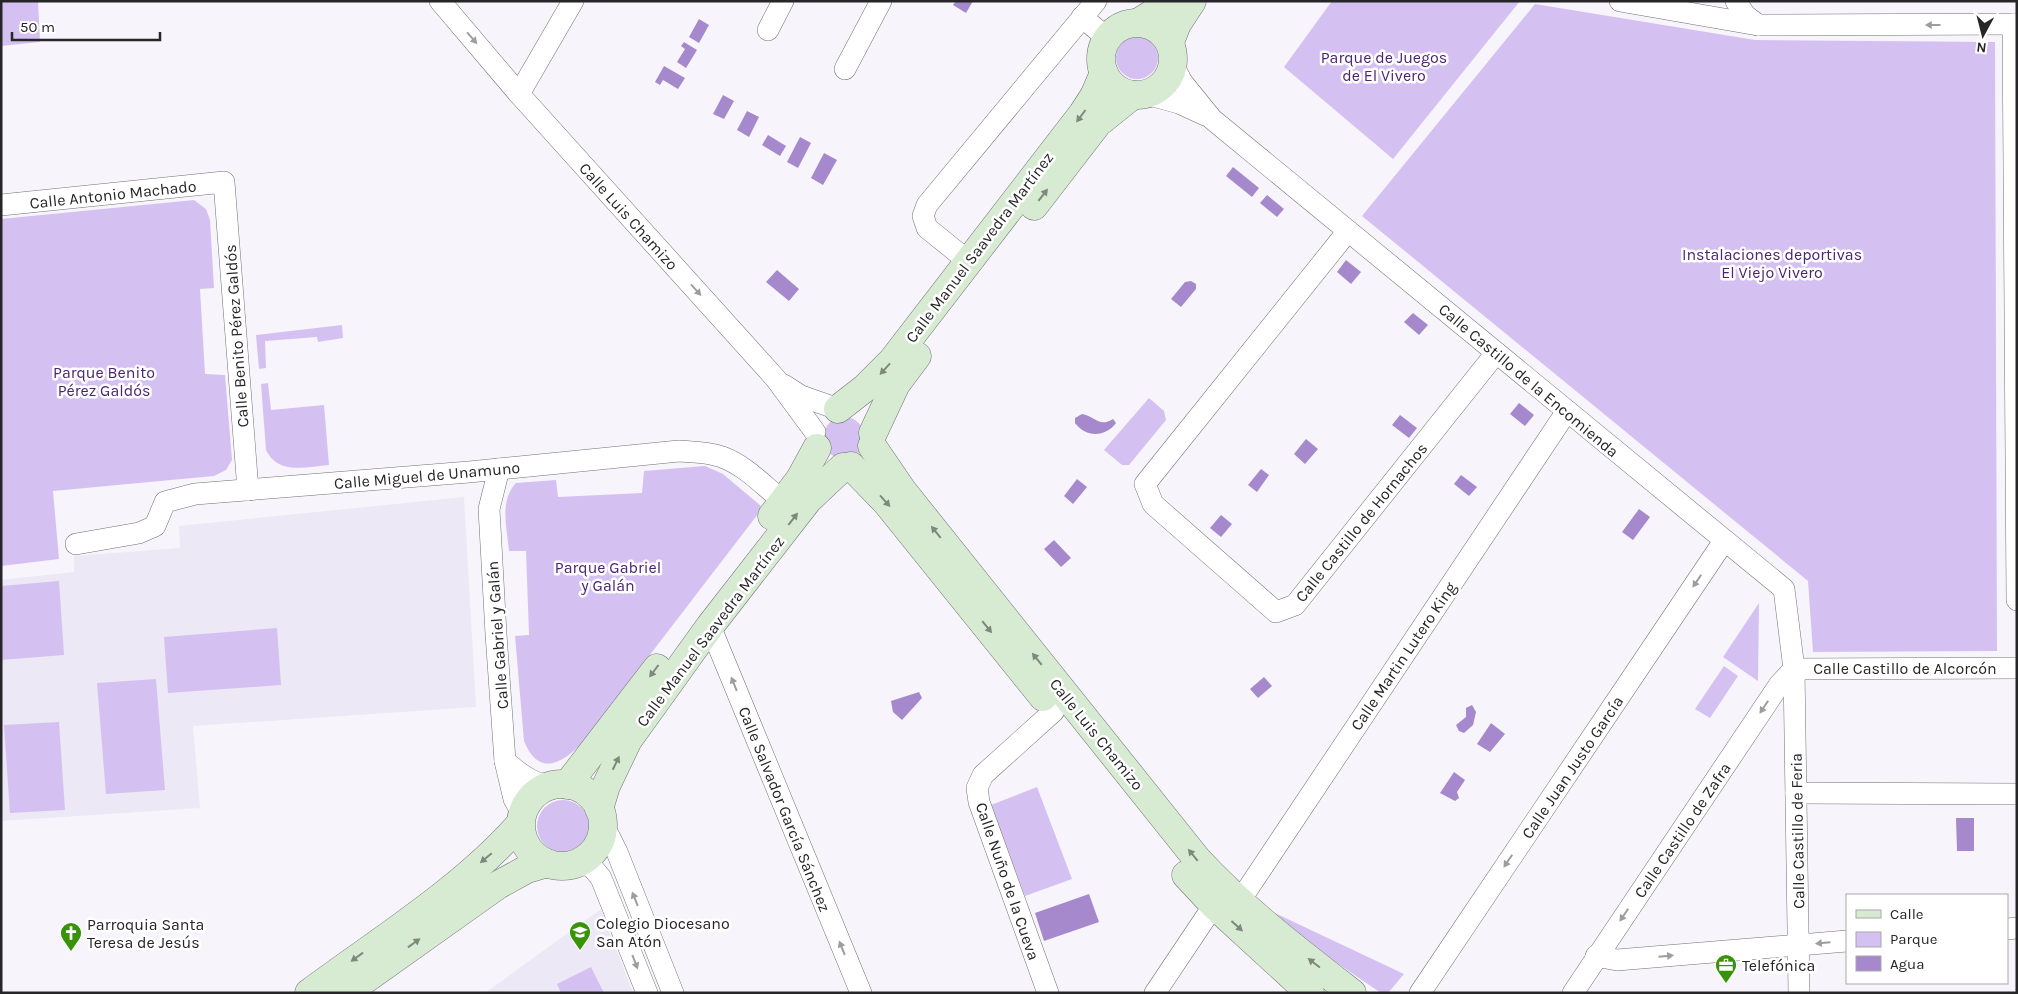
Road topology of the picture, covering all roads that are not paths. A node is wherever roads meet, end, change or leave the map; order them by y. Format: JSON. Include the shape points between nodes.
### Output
{"nodes":[{"id":1,"x":440,"y":1,"type":"edge"},
{"id":2,"x":573,"y":1,"type":"edge"},
{"id":3,"x":783,"y":1,"type":"edge"},
{"id":4,"x":881,"y":1,"type":"edge"},
{"id":5,"x":1096,"y":1,"type":"edge"},
{"id":6,"x":1166,"y":1,"type":"edge"},
{"id":7,"x":1192,"y":1,"type":"edge"},
{"id":8,"x":1620,"y":1,"type":"edge"},
{"id":9,"x":1736,"y":1,"type":"edge"},
{"id":10,"x":1082,"y":17,"type":"junction"},
{"id":11,"x":1140,"y":22,"type":"junction"},
{"id":12,"x":2015,"y":24,"type":"edge"},
{"id":13,"x":1768,"y":26,"type":"junction"},
{"id":14,"x":768,"y":30,"type":"dead end"},
{"id":15,"x":1108,"y":38,"type":"junction"},
{"id":16,"x":1171,"y":54,"type":"junction"},
{"id":17,"x":845,"y":69,"type":"dead end"},
{"id":18,"x":1104,"y":73,"type":"junction"},
{"id":19,"x":519,"y":94,"type":"junction"},
{"id":20,"x":1139,"y":94,"type":"junction"},
{"id":21,"x":1212,"y":119,"type":"junction"},
{"id":22,"x":224,"y":182,"type":"joint"},
{"id":23,"x":1,"y":205,"type":"edge"},
{"id":24,"x":1348,"y":231,"type":"junction"},
{"id":25,"x":968,"y":261,"type":"junction"},
{"id":26,"x":2016,"y":276,"type":"edge"},
{"id":27,"x":1496,"y":353,"type":"junction"},
{"id":28,"x":776,"y":379,"type":"junction"},
{"id":29,"x":838,"y":409,"type":"junction"},
{"id":30,"x":1567,"y":411,"type":"junction"},
{"id":31,"x":816,"y":440,"type":"junction"},
{"id":32,"x":873,"y":440,"type":"junction"},
{"id":33,"x":847,"y":467,"type":"junction"},
{"id":34,"x":499,"y":469,"type":"junction"},
{"id":35,"x":462,"y":472,"type":"junction"},
{"id":36,"x":2016,"y":488,"type":"edge"},
{"id":37,"x":248,"y":490,"type":"junction"},
{"id":38,"x":783,"y":501,"type":"junction"},
{"id":39,"x":489,"y":509,"type":"junction"},
{"id":40,"x":1724,"y":541,"type":"junction"},
{"id":41,"x":76,"y":544,"type":"dead end"},
{"id":42,"x":2017,"y":600,"type":"edge"},
{"id":43,"x":710,"y":626,"type":"junction"},
{"id":44,"x":2017,"y":668,"type":"edge"},
{"id":45,"x":1794,"y":669,"type":"junction"},
{"id":46,"x":1054,"y":710,"type":"junction"},
{"id":47,"x":505,"y":761,"type":"junction"},
{"id":48,"x":557,"y":785,"type":"junction"},
{"id":49,"x":1796,"y":793,"type":"junction"},
{"id":50,"x":2017,"y":794,"type":"edge"},
{"id":51,"x":601,"y":816,"type":"junction"},
{"id":52,"x":521,"y":819,"type":"junction"},
{"id":53,"x":578,"y":862,"type":"junction"},
{"id":54,"x":547,"y":863,"type":"junction"},
{"id":55,"x":1227,"y":903,"type":"junction"},
{"id":56,"x":1846,"y":942,"type":"edge"},
{"id":57,"x":1798,"y":945,"type":"junction"},
{"id":58,"x":1596,"y":956,"type":"junction"},
{"id":59,"x":309,"y":993,"type":"edge"},
{"id":60,"x":346,"y":993,"type":"edge"},
{"id":61,"x":647,"y":993,"type":"edge"},
{"id":62,"x":673,"y":993,"type":"edge"},
{"id":63,"x":860,"y":993,"type":"edge"},
{"id":64,"x":1048,"y":993,"type":"edge"},
{"id":65,"x":1155,"y":993,"type":"edge"},
{"id":66,"x":1310,"y":993,"type":"edge"},
{"id":67,"x":1352,"y":993,"type":"edge"},
{"id":68,"x":1420,"y":993,"type":"edge"},
{"id":69,"x":1572,"y":993,"type":"edge"},
{"id":70,"x":1799,"y":993,"type":"edge"}],
"edges":[{"from":1,"to":19,"type":"street","name":"Calle Luis Chamizo","one_way":true},
{"from":2,"to":19,"type":"street"},
{"from":3,"to":14,"type":"street"},
{"from":4,"to":17,"type":"street"},
{"from":5,"to":10,"type":"street"},
{"from":6,"to":11,"type":"main road"},
{"from":7,"to":16,"type":"main road","via":[[1177,24]]},
{"from":8,"to":13,"type":"street"},
{"from":9,"to":13,"type":"street","via":[[1745,15]]},
{"from":10,"to":15,"type":"street"},
{"from":10,"to":25,"type":"street","via":[[924,210],[927,228]]},
{"from":11,"to":15,"type":"main road","via":[[1116,29]]},
{"from":11,"to":16,"type":"main road","via":[[1154,26]]},
{"from":12,"to":13,"type":"street","one_way":true},
{"from":12,"to":26,"type":"street"},
{"from":15,"to":18,"type":"main road","via":[[1101,54]]},
{"from":16,"to":20,"type":"main road","via":[[1169,76],[1162,86]]},
{"from":16,"to":21,"type":"street","name":"Calle Castillo de la Encomienda","via":[[1182,82]]},
{"from":18,"to":20,"type":"main road","via":[[1118,90]]},
{"from":18,"to":25,"type":"main road","name":"Calle Manuel Saavedra Martínez","one_way":true,"via":[[1083,113]]},
{"from":19,"to":28,"type":"street","name":"Calle Luis Chamizo","one_way":true},
{"from":20,"to":21,"type":"street","name":"Calle Castillo de la Encomienda","via":[[1179,103]]},
{"from":32,"to":20,"type":"main road","name":"Calle Manuel Saavedra Martínez","one_way":true,"via":[[896,384],[928,342],[1098,124]]},
{"from":21,"to":24,"type":"street","name":"Calle Castillo de la Encomienda"},
{"from":22,"to":23,"type":"street","name":"Calle Antonio Machado"},
{"from":22,"to":37,"type":"street","name":"Calle Benito Pérez Galdós"},
{"from":24,"to":27,"type":"street","name":"Calle Castillo de la Encomienda"},
{"from":24,"to":27,"type":"street","name":"Calle Castillo de Hornachos","via":[[1145,484],[1153,504],[1276,612],[1295,605]]},
{"from":25,"to":29,"type":"main road","name":"Calle Manuel Saavedra Martínez","one_way":true,"via":[[892,361],[870,384]]},
{"from":26,"to":36,"type":"street"},
{"from":27,"to":30,"type":"street","name":"Calle Castillo de la Encomienda"},
{"from":28,"to":29,"type":"street","via":[[801,396]]},
{"from":28,"to":31,"type":"street","name":"Calle Luis Chamizo"},
{"from":29,"to":31,"type":"main road","via":[[823,417]]},
{"from":29,"to":32,"type":"main road","via":[[860,413],[870,425]]},
{"from":30,"to":40,"type":"street","name":"Calle Castillo de la Encomienda"},
{"from":30,"to":55,"type":"street","name":"Calle Martin Lutero King"},
{"from":31,"to":33,"type":"main road","via":[[827,461]]},
{"from":31,"to":38,"type":"main road","name":"Calle Manuel Saavedra Martínez","via":[[800,479]]},
{"from":32,"to":33,"type":"main road","via":[[866,458]]},
{"from":55,"to":32,"type":"main road","name":"Calle Luis Chamizo","one_way":true,"via":[[1196,859],[902,490]]},
{"from":43,"to":33,"type":"main road","name":"Calle Manuel Saavedra Martínez","one_way":true,"via":[[808,500]]},
{"from":33,"to":46,"type":"main road","name":"Calle Luis Chamizo","one_way":true,"via":[[886,502]]},
{"from":34,"to":35,"type":"street","name":"Calle Miguel de Unamuno"},
{"from":34,"to":38,"type":"street","name":"Calle Miguel de Unamuno","via":[[679,452],[706,453],[723,457],[736,465]]},
{"from":34,"to":39,"type":"street","name":"Calle Gabriel y Galán"},
{"from":35,"to":37,"type":"street","name":"Calle Miguel de Unamuno"},
{"from":35,"to":39,"type":"street","name":"Calle Gabriel y Galán","via":[[474,484]]},
{"from":36,"to":42,"type":"street"},
{"from":37,"to":41,"type":"street","name":"Calle Miguel de Unamuno","via":[[195,494],[165,502],[155,526],[139,533]]},
{"from":38,"to":48,"type":"main road","name":"Calle Manuel Saavedra Martínez","one_way":true},
{"from":39,"to":47,"type":"street","name":"Calle Gabriel y Galán"},
{"from":40,"to":45,"type":"street","name":"Calle Castillo de la Encomienda","via":[[1784,588]]},
{"from":40,"to":68,"type":"street","name":"Calle Juan Justo García","one_way":true},
{"from":51,"to":43,"type":"main road","name":"Calle Manuel Saavedra Martínez","one_way":true,"via":[[606,786],[628,740]]},
{"from":63,"to":43,"type":"street","name":"Calle Salvador García Sánchez","one_way":true},
{"from":44,"to":45,"type":"street","name":"Calle Castillo de Alcorcón"},
{"from":45,"to":49,"type":"street","name":"Calle Castillo de Feria"},
{"from":45,"to":58,"type":"street","name":"Calle Castillo de Zafra","one_way":true,"via":[[1779,685]]},
{"from":46,"to":55,"type":"main road","name":"Calle Luis Chamizo","via":[[1181,869]]},
{"from":46,"to":64,"type":"street","name":"Calle Nuño de la Cueva","via":[[983,775],[977,788],[979,802]]},
{"from":47,"to":48,"type":"street","via":[[530,781]]},
{"from":47,"to":52,"type":"street","name":"Calle Gabriel y Galán"},
{"from":48,"to":51,"type":"main road","via":[[588,794]]},
{"from":48,"to":52,"type":"main road","via":[[534,795]]},
{"from":49,"to":50,"type":"street"},
{"from":49,"to":57,"type":"street","name":"Calle Castillo de Feria"},
{"from":51,"to":53,"type":"main road","via":[[597,846]]},
{"from":62,"to":51,"type":"street","one_way":true},
{"from":52,"to":54,"type":"main road","via":[[528,848]]},
{"from":52,"to":59,"type":"main road","one_way":true,"via":[[492,854],[447,891]]},
{"from":53,"to":54,"type":"main road","via":[[558,866]]},
{"from":53,"to":61,"type":"street","one_way":true,"via":[[592,867],[601,878]]},
{"from":60,"to":54,"type":"main road","one_way":true,"via":[[498,885],[527,869]]},
{"from":55,"to":65,"type":"street","name":"Calle Martin Lutero King"},
{"from":55,"to":66,"type":"main road","name":"Calle Luis Chamizo","one_way":true},
{"from":67,"to":55,"type":"main road","name":"Calle Luis Chamizo","one_way":true},
{"from":56,"to":57,"type":"street","one_way":true},
{"from":58,"to":57,"type":"street","one_way":true,"via":[[1617,960]]},
{"from":57,"to":70,"type":"street","name":"Calle Castillo de Feria"},
{"from":58,"to":69,"type":"street","name":"Calle Castillo de Zafra"}]}
